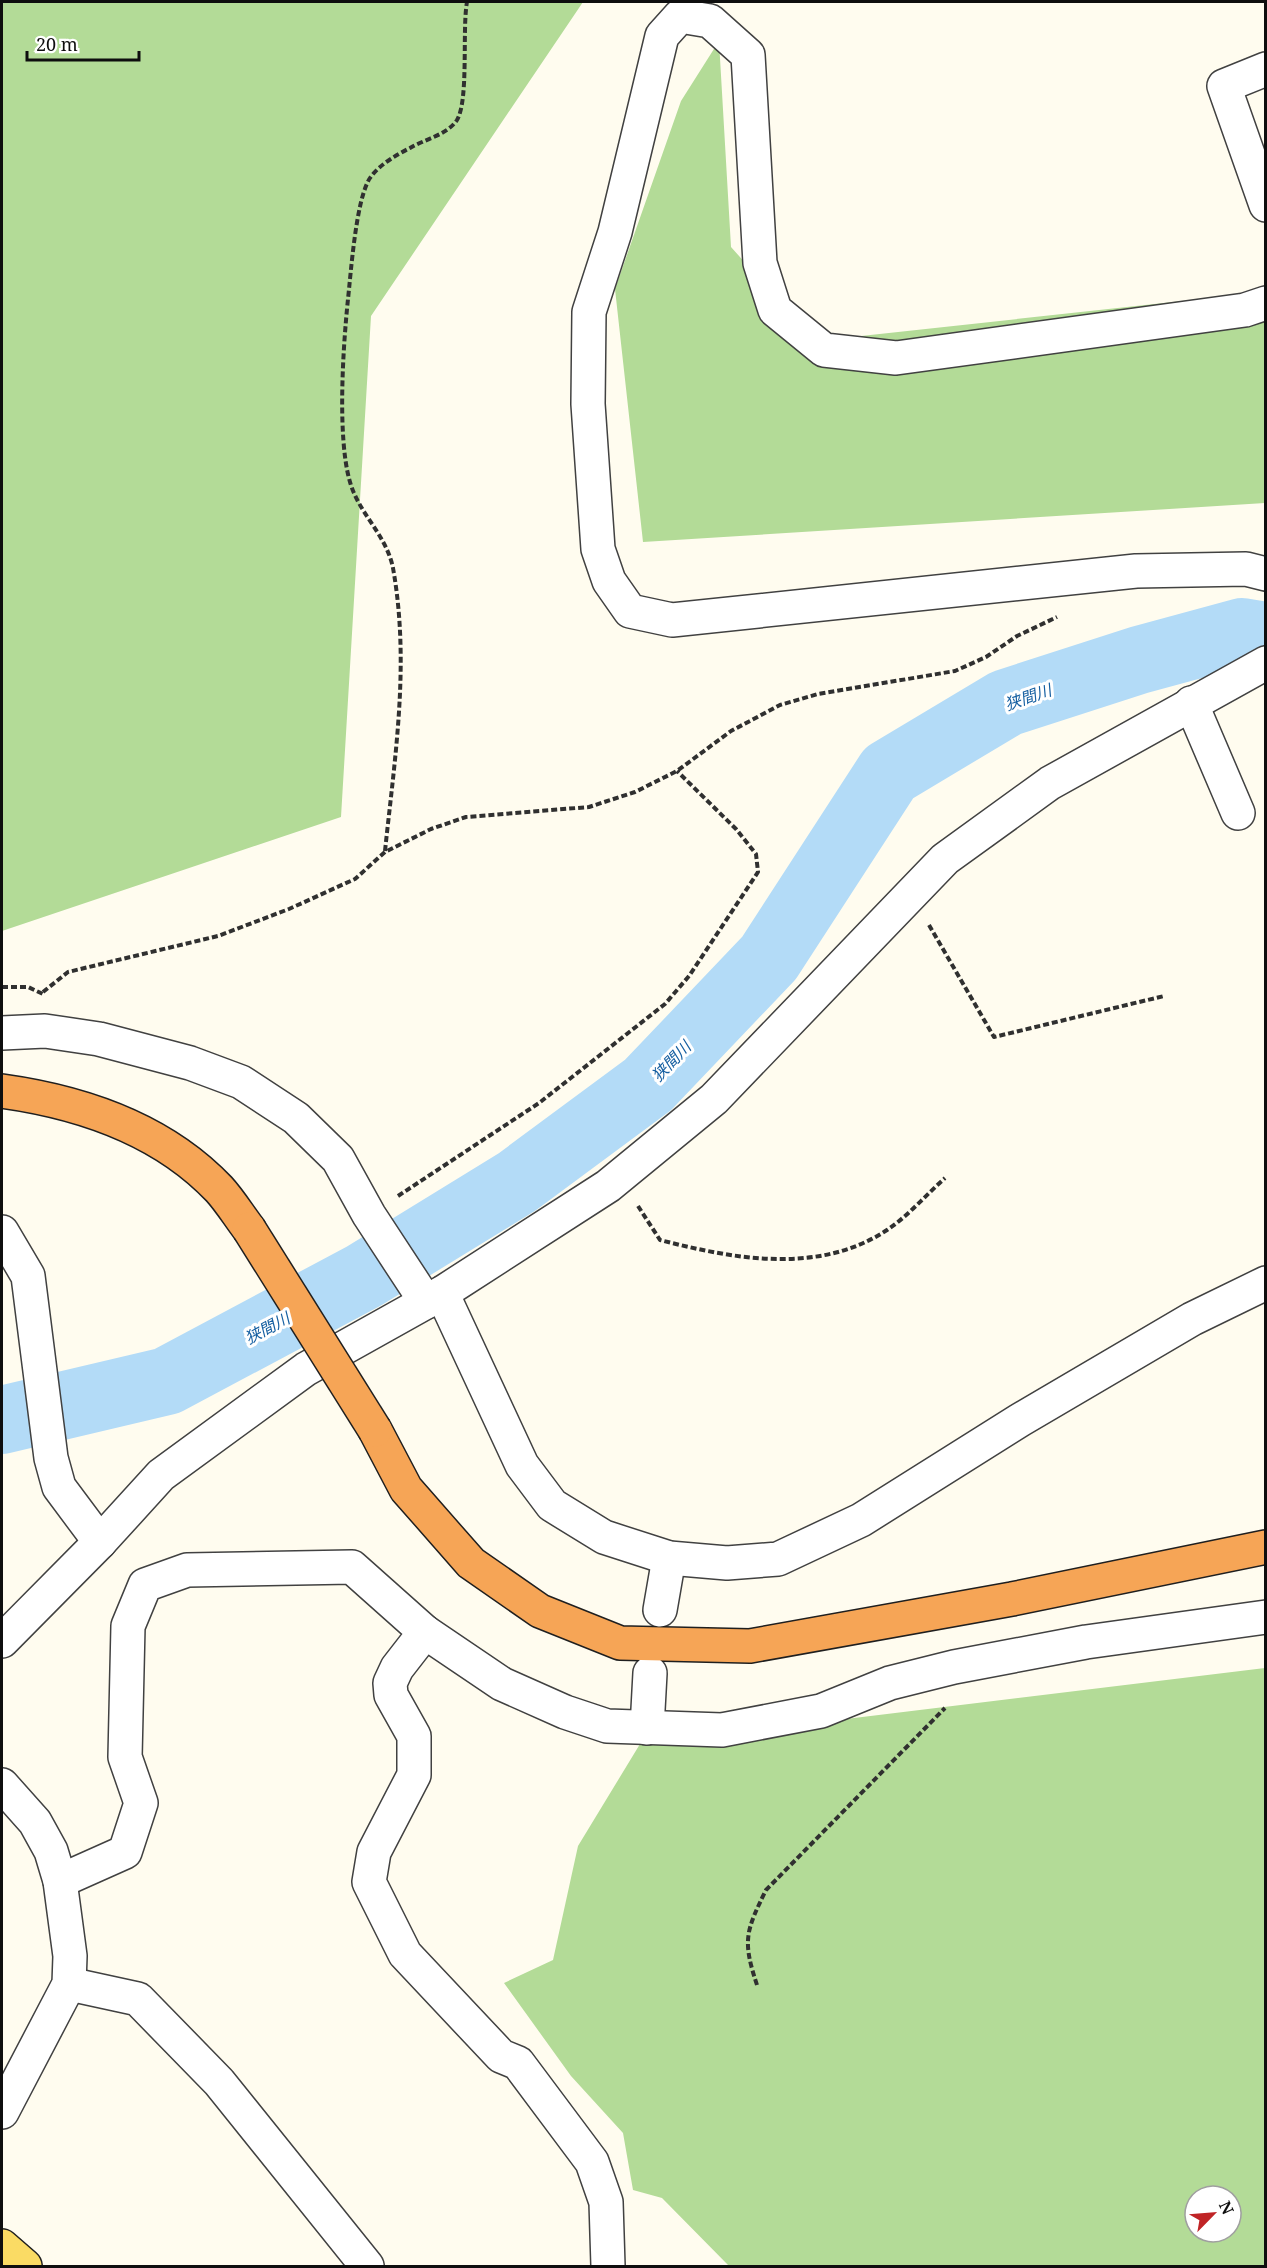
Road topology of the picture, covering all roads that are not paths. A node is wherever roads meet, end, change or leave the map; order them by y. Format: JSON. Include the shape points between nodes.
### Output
{"nodes":[{"id":1,"x":1266,"y":69,"type":"edge"},
{"id":2,"x":1266,"y":205,"type":"edge"},
{"id":3,"x":1266,"y":303,"type":"edge"},
{"id":4,"x":1266,"y":574,"type":"edge"},
{"id":5,"x":1266,"y":663,"type":"edge"},
{"id":6,"x":1203,"y":696,"type":"junction"},
{"id":7,"x":1238,"y":813,"type":"dead end"},
{"id":8,"x":2,"y":1033,"type":"edge"},
{"id":9,"x":2,"y":1091,"type":"edge"},
{"id":10,"x":2,"y":1232,"type":"edge"},
{"id":11,"x":1266,"y":1283,"type":"edge"},
{"id":12,"x":434,"y":1297,"type":"junction"},
{"id":13,"x":100,"y":1542,"type":"junction"},
{"id":14,"x":1266,"y":1547,"type":"edge"},
{"id":15,"x":669,"y":1558,"type":"junction"},
{"id":16,"x":660,"y":1610,"type":"dead end"},
{"id":17,"x":1266,"y":1617,"type":"edge"},
{"id":18,"x":425,"y":1632,"type":"junction"},
{"id":19,"x":2,"y":1641,"type":"edge"},
{"id":20,"x":650,"y":1673,"type":"dead end"},
{"id":21,"x":647,"y":1728,"type":"junction"},
{"id":22,"x":2,"y":1785,"type":"edge"},
{"id":23,"x":60,"y":1881,"type":"junction"},
{"id":24,"x":69,"y":1984,"type":"junction"},
{"id":25,"x":2,"y":2112,"type":"edge"},
{"id":26,"x":2,"y":2246,"type":"edge"},
{"id":27,"x":25,"y":2266,"type":"edge"},
{"id":28,"x":367,"y":2266,"type":"edge"},
{"id":29,"x":608,"y":2266,"type":"edge"}],
"edges":[{"from":1,"to":2,"type":"street","via":[[1224,86]]},
{"from":3,"to":4,"type":"street","via":[[1245,310],[896,358],[824,350],[775,310],[760,263],[748,55],[710,21],[680,16],[662,36],[615,232],[589,312],[588,404],[598,549],[609,581],[630,611],[672,620],[1136,571],[1246,569]]},
{"from":5,"to":6,"type":"street"},
{"from":6,"to":7,"type":"street"},
{"from":6,"to":12,"type":"street","via":[[1050,783],[945,859],[714,1099],[619,1177]]},
{"from":8,"to":12,"type":"street","via":[[45,1031],[99,1039],[190,1063],[241,1082],[296,1118],[338,1159],[369,1215]]},
{"from":9,"to":14,"type":"highway","bridge":true,"via":[[46,1097],[135,1128],[180,1156],[219,1189],[249,1229],[375,1430],[406,1489],[471,1563],[540,1611],[620,1643],[750,1646],[1012,1599]]},
{"from":10,"to":13,"type":"street","via":[[28,1276],[51,1458],[59,1487]]},
{"from":11,"to":15,"type":"street","via":[[1192,1319],[861,1520],[778,1559],[727,1563]]},
{"from":12,"to":13,"type":"street","via":[[306,1369],[161,1475]]},
{"from":12,"to":15,"type":"street","via":[[522,1465],[552,1505],[604,1538]]},
{"from":13,"to":19,"type":"street"},
{"from":15,"to":16,"type":"street"},
{"from":17,"to":21,"type":"street","via":[[1086,1642],[954,1667],[890,1683],[821,1711],[722,1730]]},
{"from":18,"to":21,"type":"street","via":[[502,1684],[565,1712],[607,1726]]},
{"from":18,"to":23,"type":"street","via":[[352,1567],[187,1570],[145,1585],[129,1626],[125,1757],[141,1803],[125,1852]]},
{"from":18,"to":29,"type":"street","via":[[390,1683],[391,1695],[414,1736],[414,1775],[374,1852],[369,1882],[405,1954],[501,2056],[518,2064],[592,2162],[606,2202]]},
{"from":20,"to":21,"type":"street"},
{"from":22,"to":23,"type":"street","via":[[35,1822],[51,1851]]},
{"from":23,"to":24,"type":"street","via":[[70,1956]]},
{"from":24,"to":25,"type":"street"},
{"from":24,"to":28,"type":"street","via":[[138,1999],[219,2082]]},
{"from":26,"to":27,"type":"main road"}]}
